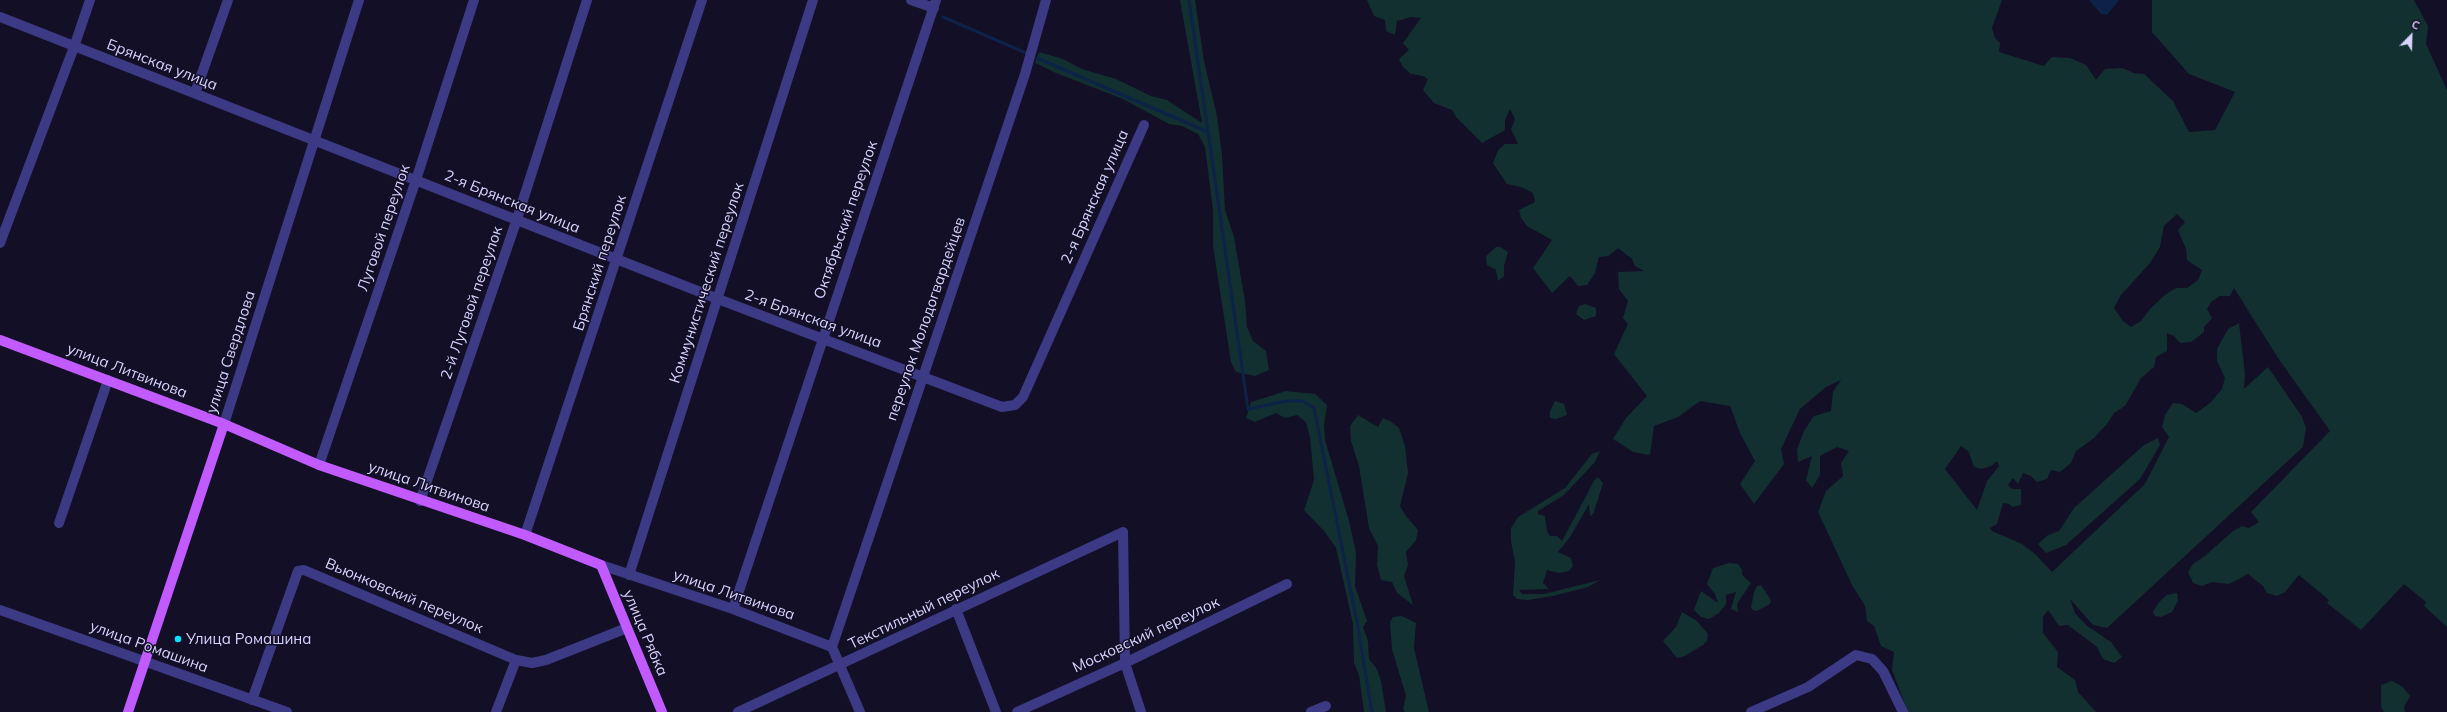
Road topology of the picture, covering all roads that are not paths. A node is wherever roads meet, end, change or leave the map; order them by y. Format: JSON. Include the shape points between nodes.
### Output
{"nodes":[{"id":1,"x":90,"y":0,"type":"edge"},
{"id":2,"x":228,"y":0,"type":"edge"},
{"id":3,"x":359,"y":0,"type":"edge"},
{"id":4,"x":474,"y":0,"type":"edge"},
{"id":5,"x":587,"y":0,"type":"edge"},
{"id":6,"x":702,"y":0,"type":"edge"},
{"id":7,"x":813,"y":0,"type":"edge"},
{"id":8,"x":911,"y":0,"type":"edge"},
{"id":9,"x":1046,"y":0,"type":"edge"},
{"id":10,"x":935,"y":4,"type":"edge"},
{"id":11,"x":0,"y":17,"type":"edge"},
{"id":12,"x":74,"y":47,"type":"junction"},
{"id":13,"x":195,"y":93,"type":"junction"},
{"id":14,"x":1144,"y":125,"type":"dead end"},
{"id":15,"x":314,"y":140,"type":"junction"},
{"id":16,"x":416,"y":180,"type":"junction"},
{"id":17,"x":517,"y":219,"type":"junction"},
{"id":18,"x":0,"y":243,"type":"edge"},
{"id":19,"x":617,"y":260,"type":"junction"},
{"id":20,"x":718,"y":299,"type":"junction"},
{"id":21,"x":822,"y":338,"type":"junction"},
{"id":22,"x":0,"y":340,"type":"edge"},
{"id":23,"x":923,"y":376,"type":"junction"},
{"id":24,"x":108,"y":380,"type":"junction"},
{"id":25,"x":224,"y":424,"type":"junction"},
{"id":26,"x":319,"y":464,"type":"junction"},
{"id":27,"x":420,"y":501,"type":"junction"},
{"id":28,"x":59,"y":523,"type":"dead end"},
{"id":29,"x":525,"y":535,"type":"junction"},
{"id":30,"x":601,"y":565,"type":"junction"},
{"id":31,"x":629,"y":575,"type":"junction"},
{"id":32,"x":1287,"y":584,"type":"dead end"},
{"id":33,"x":733,"y":609,"type":"junction"},
{"id":34,"x":956,"y":609,"type":"junction"},
{"id":35,"x":0,"y":610,"type":"edge"},
{"id":36,"x":627,"y":628,"type":"junction"},
{"id":37,"x":832,"y":647,"type":"junction"},
{"id":38,"x":516,"y":660,"type":"junction"},
{"id":39,"x":144,"y":662,"type":"junction"},
{"id":40,"x":1125,"y":663,"type":"junction"},
{"id":41,"x":840,"y":666,"type":"junction"},
{"id":42,"x":252,"y":700,"type":"junction"},
{"id":43,"x":1326,"y":706,"type":"dead end"},
{"id":44,"x":128,"y":712,"type":"edge"},
{"id":45,"x":287,"y":712,"type":"edge"},
{"id":46,"x":496,"y":712,"type":"edge"},
{"id":47,"x":662,"y":712,"type":"edge"},
{"id":48,"x":738,"y":712,"type":"edge"},
{"id":49,"x":860,"y":712,"type":"edge"},
{"id":50,"x":996,"y":712,"type":"edge"},
{"id":51,"x":1017,"y":712,"type":"edge"},
{"id":52,"x":1141,"y":712,"type":"edge"},
{"id":53,"x":1311,"y":712,"type":"edge"},
{"id":54,"x":1751,"y":712,"type":"edge"},
{"id":55,"x":1903,"y":712,"type":"edge"}],
"edges":[{"from":1,"to":12,"type":"street"},
{"from":2,"to":13,"type":"street"},
{"from":3,"to":15,"type":"street","name":"улица Свердлова"},
{"from":4,"to":16,"type":"street","name":"Луговой переулок"},
{"from":5,"to":17,"type":"street","name":"2-й Луговой переулок"},
{"from":6,"to":19,"type":"street","name":"Брянский переулок"},
{"from":7,"to":20,"type":"street","name":"Коммунистический переулок"},
{"from":8,"to":10,"type":"street"},
{"from":9,"to":23,"type":"street","name":"переулок Молодогвардейцев","via":[[1025,74]]},
{"from":10,"to":21,"type":"street","name":"Октябрьский переулок"},
{"from":11,"to":12,"type":"street","name":"Брянская улица"},
{"from":12,"to":13,"type":"street","name":"Брянская улица"},
{"from":12,"to":18,"type":"street"},
{"from":13,"to":15,"type":"street","name":"Брянская улица"},
{"from":14,"to":23,"type":"street","name":"2-я Брянская улица","via":[[1023,397],[1015,405],[1002,407]]},
{"from":15,"to":16,"type":"street","name":"2-я Брянская улица"},
{"from":15,"to":25,"type":"street","name":"улица Свердлова"},
{"from":16,"to":17,"type":"street","name":"2-я Брянская улица"},
{"from":16,"to":26,"type":"street","name":"Луговой переулок"},
{"from":17,"to":19,"type":"street","name":"2-я Брянская улица"},
{"from":17,"to":27,"type":"street","name":"2-й Луговой переулок"},
{"from":19,"to":20,"type":"street","name":"2-я Брянская улица"},
{"from":19,"to":29,"type":"street","name":"Брянский переулок"},
{"from":20,"to":21,"type":"street","name":"2-я Брянская улица"},
{"from":20,"to":31,"type":"street","name":"Коммунистический переулок"},
{"from":21,"to":23,"type":"street","name":"2-я Брянская улица"},
{"from":21,"to":33,"type":"street","name":"Октябрьский переулок"},
{"from":22,"to":24,"type":"main road","name":"улица Литвинова"},
{"from":23,"to":37,"type":"street","name":"переулок Молодогвардейцев"},
{"from":24,"to":25,"type":"main road","name":"улица Литвинова"},
{"from":24,"to":28,"type":"street"},
{"from":25,"to":26,"type":"main road","name":"улица Литвинова"},
{"from":25,"to":39,"type":"main road","name":"улица Свердлова"},
{"from":26,"to":27,"type":"main road","name":"улица Литвинова"},
{"from":27,"to":29,"type":"main road","name":"улица Литвинова"},
{"from":29,"to":30,"type":"main road","name":"улица Литвинова"},
{"from":30,"to":31,"type":"street","name":"улица Литвинова"},
{"from":30,"to":36,"type":"main road","name":"улица Рябка"},
{"from":31,"to":33,"type":"street","name":"улица Литвинова"},
{"from":32,"to":40,"type":"street","name":"Московский переулок"},
{"from":33,"to":37,"type":"street","name":"улица Литвинова"},
{"from":34,"to":40,"type":"street","name":"Текстильный переулок","via":[[1124,532]]},
{"from":34,"to":41,"type":"street","name":"Текстильный переулок"},
{"from":34,"to":50,"type":"street"},
{"from":35,"to":39,"type":"street","name":"улица Ромашина"},
{"from":36,"to":38,"type":"street","name":"Вьюнковский переулок","via":[[546,660],[532,663]]},
{"from":36,"to":47,"type":"main road","name":"улица Рябка"},
{"from":37,"to":41,"type":"street"},
{"from":38,"to":42,"type":"street","name":"Вьюнковский переулок","via":[[304,570],[298,571]]},
{"from":38,"to":46,"type":"street"},
{"from":39,"to":42,"type":"street","name":"улица Ромашина"},
{"from":39,"to":44,"type":"main road","name":"улица Свердлова"},
{"from":40,"to":51,"type":"street","name":"Московский переулок"},
{"from":40,"to":52,"type":"street"},
{"from":41,"to":48,"type":"street","name":"Текстильный переулок"},
{"from":41,"to":49,"type":"street"},
{"from":42,"to":45,"type":"street","name":"улица Ромашина"},
{"from":43,"to":53,"type":"street"},
{"from":54,"to":55,"type":"street","via":[[1808,687],[1856,655],[1872,659],[1883,671]]}]}
